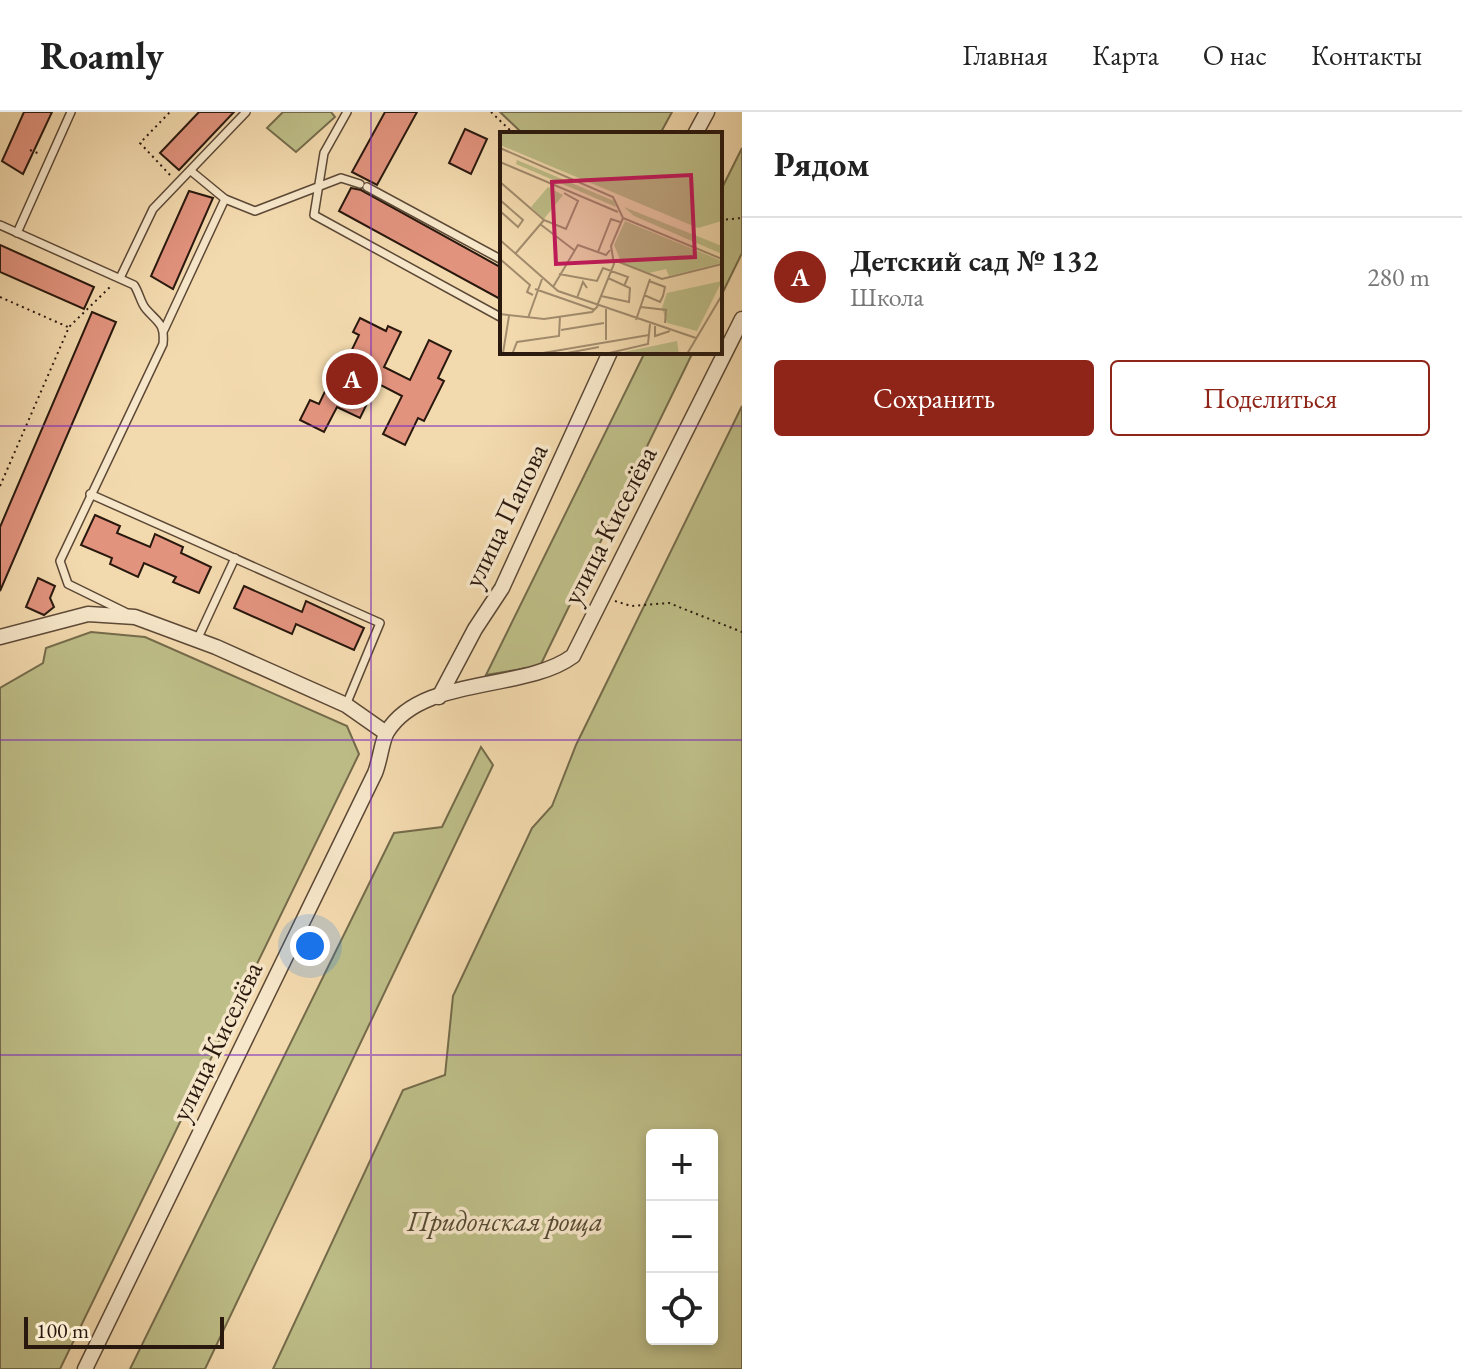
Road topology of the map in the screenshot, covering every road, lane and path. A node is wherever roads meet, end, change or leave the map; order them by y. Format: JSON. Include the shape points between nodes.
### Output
{"nodes":[{"id":1,"x":71,"y":112,"type":"edge"},
{"id":2,"x":170,"y":112,"type":"edge"},
{"id":3,"x":246,"y":112,"type":"edge"},
{"id":4,"x":347,"y":112,"type":"edge"},
{"id":5,"x":491,"y":112,"type":"edge"},
{"id":6,"x":707,"y":112,"type":"edge"},
{"id":7,"x":512,"y":132,"type":"edge"},
{"id":8,"x":696,"y":132,"type":"edge"},
{"id":9,"x":191,"y":171,"type":"junction"},
{"id":10,"x":178,"y":184,"type":"junction"},
{"id":11,"x":318,"y":187,"type":"junction"},
{"id":12,"x":225,"y":199,"type":"junction"},
{"id":13,"x":742,"y":218,"type":"edge"},
{"id":14,"x":722,"y":220,"type":"edge"},
{"id":15,"x":0,"y":225,"type":"edge"},
{"id":16,"x":17,"y":233,"type":"junction"},
{"id":17,"x":500,"y":259,"type":"edge"},
{"id":18,"x":120,"y":278,"type":"junction"},
{"id":19,"x":0,"y":297,"type":"edge"},
{"id":20,"x":500,"y":317,"type":"edge"},
{"id":21,"x":742,"y":319,"type":"edge"},
{"id":22,"x":69,"y":327,"type":"junction"},
{"id":23,"x":164,"y":330,"type":"junction"},
{"id":24,"x":609,"y":354,"type":"edge"},
{"id":25,"x":0,"y":486,"type":"edge"},
{"id":26,"x":90,"y":494,"type":"junction"},
{"id":27,"x":235,"y":558,"type":"junction"},
{"id":28,"x":603,"y":596,"type":"junction"},
{"id":29,"x":135,"y":617,"type":"junction"},
{"id":30,"x":742,"y":632,"type":"edge"},
{"id":31,"x":2,"y":638,"type":"edge"},
{"id":32,"x":197,"y":640,"type":"junction"},
{"id":33,"x":439,"y":697,"type":"junction"},
{"id":34,"x":346,"y":705,"type":"junction"},
{"id":35,"x":386,"y":733,"type":"junction"},
{"id":36,"x":85,"y":1369,"type":"edge"}],
"edges":[{"from":1,"to":16,"type":"lane"},
{"from":2,"to":10,"type":"path","via":[[140,143]]},
{"from":3,"to":9,"type":"lane"},
{"from":4,"to":11,"type":"lane","via":[[324,153]]},
{"from":5,"to":7,"type":"path"},
{"from":6,"to":8,"type":"street"},
{"from":9,"to":10,"type":"lane"},
{"from":9,"to":12,"type":"lane"},
{"from":10,"to":18,"type":"lane","via":[[153,209]]},
{"from":11,"to":12,"type":"lane","via":[[255,211]]},
{"from":11,"to":17,"type":"lane","via":[[341,178],[364,186]]},
{"from":11,"to":20,"type":"lane","via":[[314,215]]},
{"from":12,"to":23,"type":"lane"},
{"from":13,"to":14,"type":"path"},
{"from":15,"to":16,"type":"lane"},
{"from":16,"to":18,"type":"lane"},
{"from":18,"to":22,"type":"path"},
{"from":18,"to":23,"type":"lane","via":[[134,285]]},
{"from":19,"to":22,"type":"path"},
{"from":21,"to":28,"type":"street","name":"улица Киселёва"},
{"from":22,"to":25,"type":"path"},
{"from":23,"to":26,"type":"lane","via":[[163,344]]},
{"from":24,"to":33,"type":"street","name":"улица Папова","via":[[502,588]]},
{"from":26,"to":27,"type":"lane"},
{"from":26,"to":29,"type":"lane","via":[[60,561],[61,573],[68,584]]},
{"from":27,"to":32,"type":"lane"},
{"from":27,"to":34,"type":"lane","via":[[380,623]]},
{"from":28,"to":30,"type":"path","via":[[631,606],[669,603]]},
{"from":28,"to":33,"type":"street","name":"улица Киселёва","via":[[573,656],[556,668]]},
{"from":29,"to":31,"type":"street","via":[[88,614]]},
{"from":29,"to":32,"type":"street"},
{"from":32,"to":34,"type":"street"},
{"from":33,"to":35,"type":"street","name":"улица Киселёва","via":[[409,710]]},
{"from":34,"to":35,"type":"street"},
{"from":35,"to":36,"type":"street","name":"улица Киселёва","via":[[375,773]]}]}
